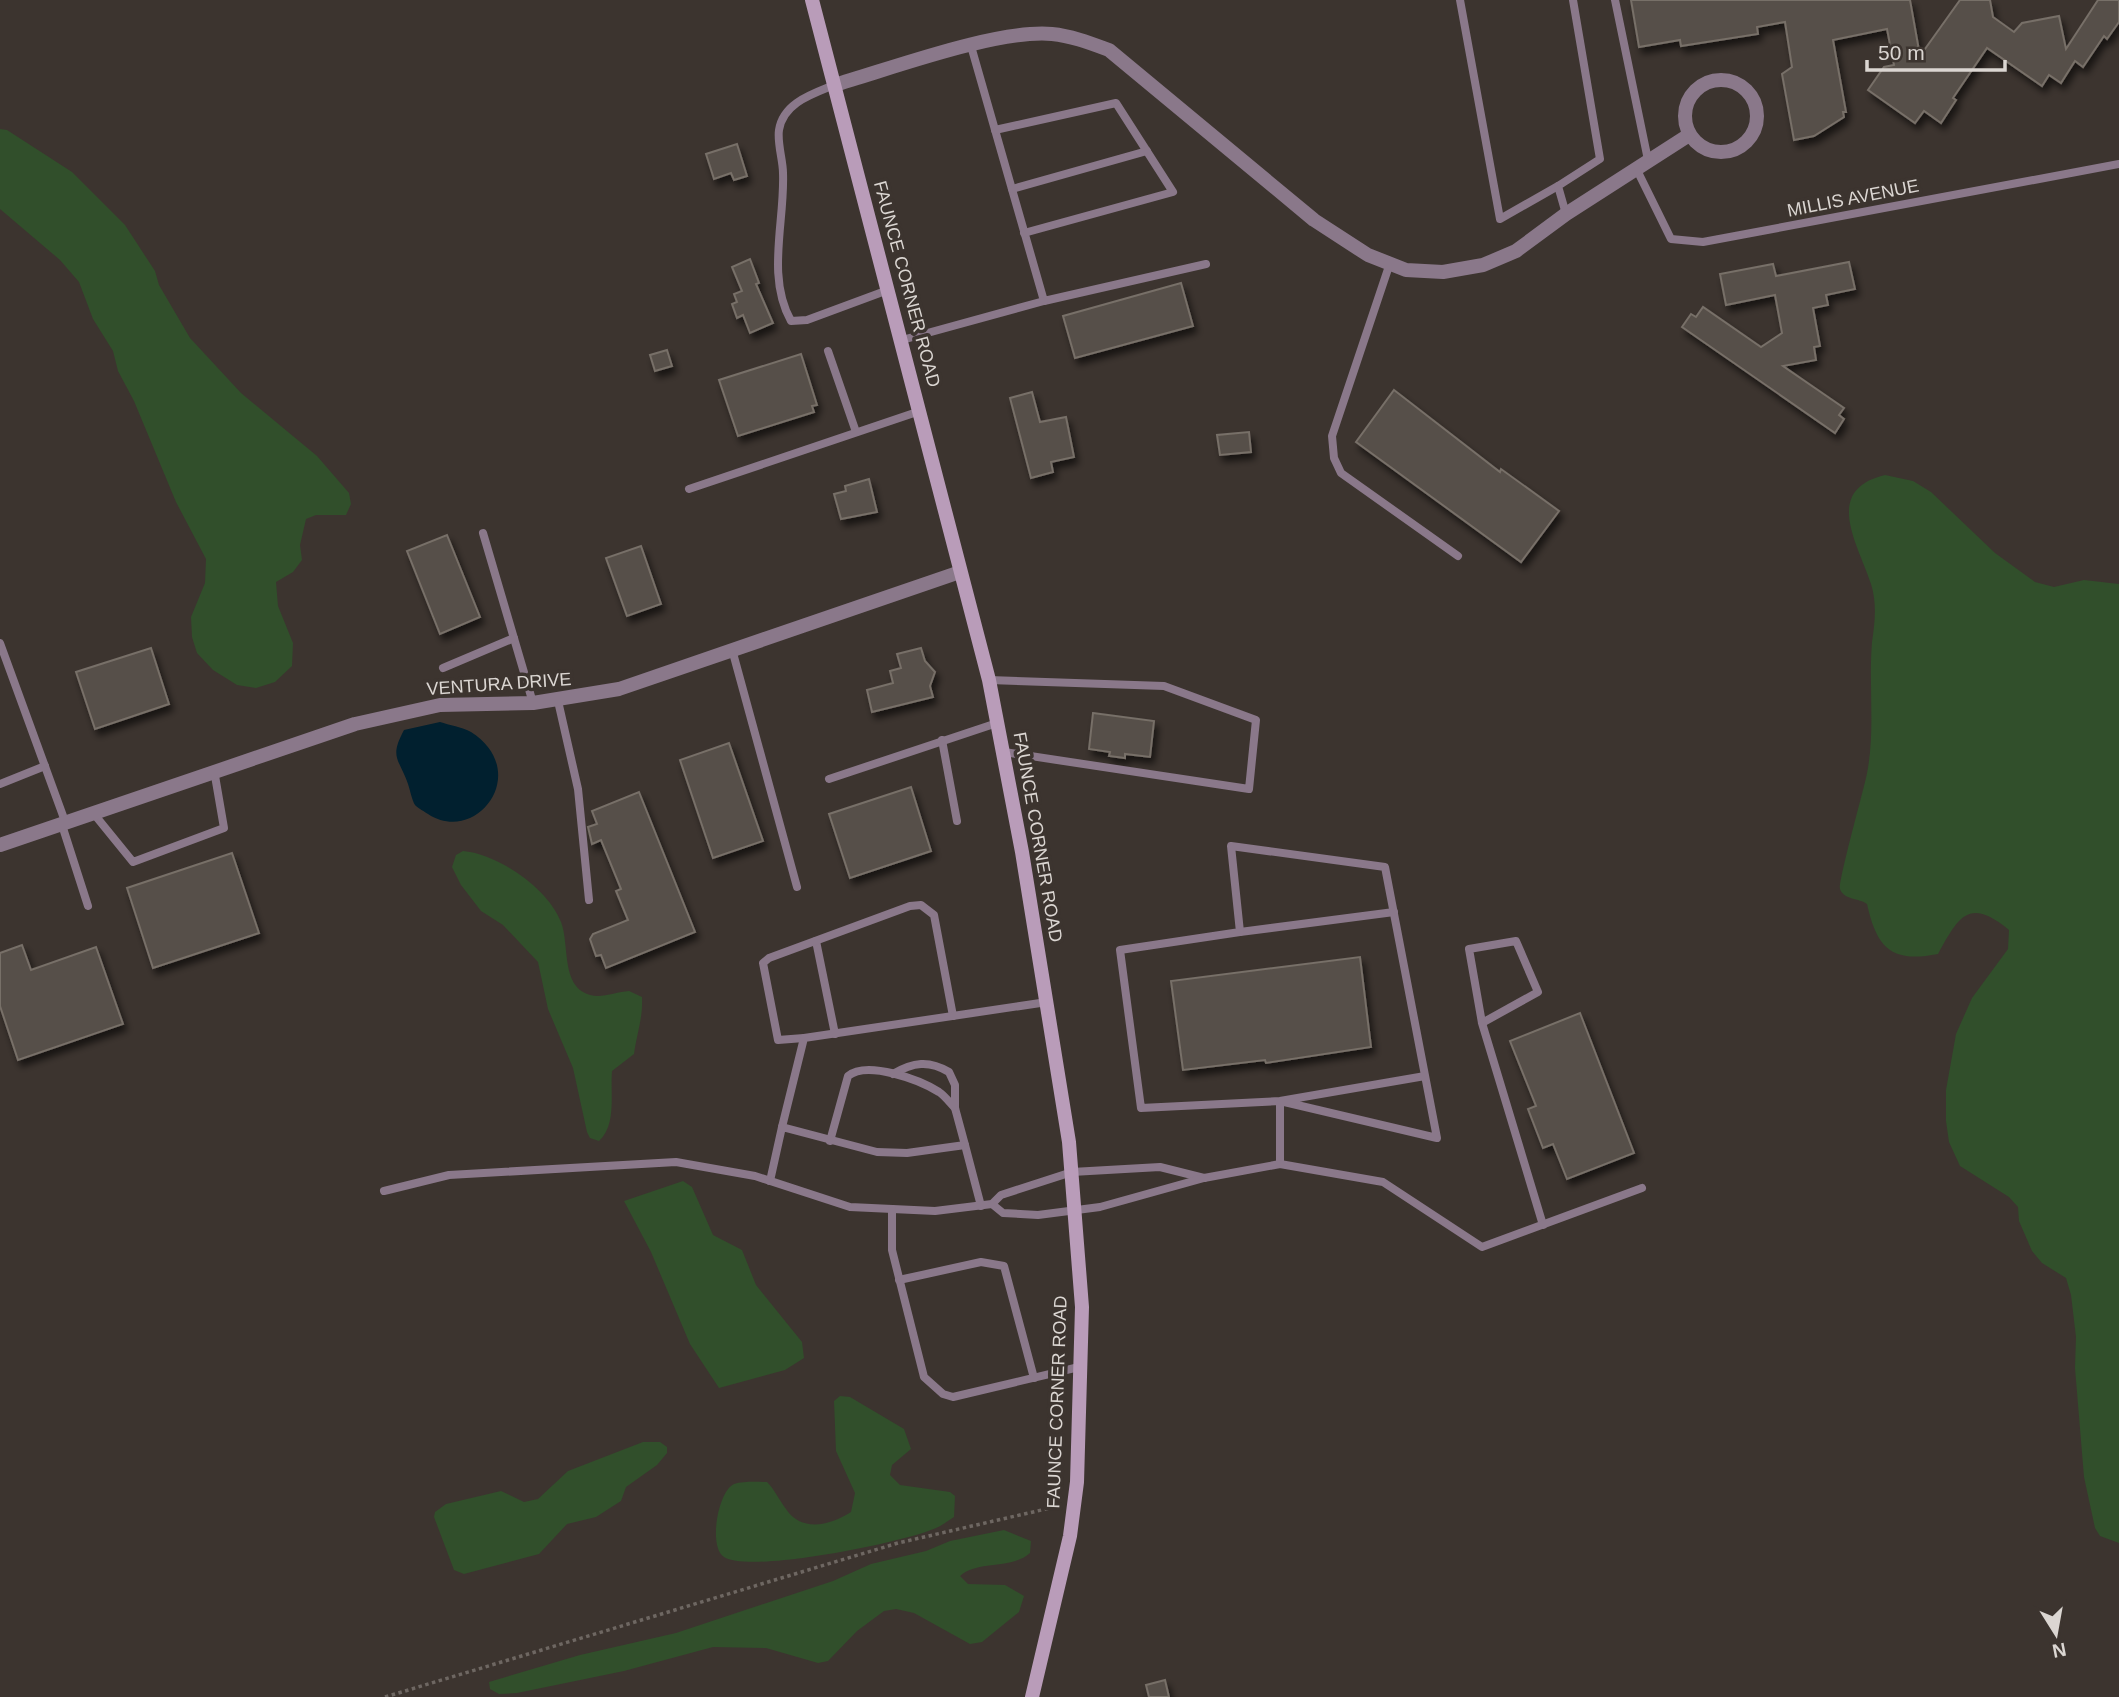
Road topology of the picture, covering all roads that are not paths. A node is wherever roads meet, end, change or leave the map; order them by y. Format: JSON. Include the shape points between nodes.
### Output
{"nodes":[{"id":1,"x":812,"y":0,"type":"edge"},
{"id":2,"x":1460,"y":0,"type":"edge"},
{"id":3,"x":1573,"y":0,"type":"edge"},
{"id":4,"x":1615,"y":0,"type":"edge"},
{"id":5,"x":971,"y":46,"type":"junction"},
{"id":6,"x":834,"y":85,"type":"junction"},
{"id":7,"x":995,"y":131,"type":"junction"},
{"id":8,"x":1689,"y":135,"type":"junction"},
{"id":9,"x":1147,"y":151,"type":"junction"},
{"id":10,"x":1642,"y":164,"type":"junction"},
{"id":11,"x":2119,"y":164,"type":"edge"},
{"id":12,"x":1558,"y":186,"type":"junction"},
{"id":13,"x":1012,"y":189,"type":"junction"},
{"id":14,"x":1566,"y":214,"type":"junction"},
{"id":15,"x":1024,"y":233,"type":"junction"},
{"id":16,"x":1390,"y":263,"type":"junction"},
{"id":17,"x":1206,"y":264,"type":"dead end"},
{"id":18,"x":888,"y":290,"type":"junction"},
{"id":19,"x":1044,"y":301,"type":"junction"},
{"id":20,"x":902,"y":340,"type":"junction"},
{"id":21,"x":828,"y":351,"type":"dead end"},
{"id":22,"x":920,"y":411,"type":"junction"},
{"id":23,"x":856,"y":432,"type":"junction"},
{"id":24,"x":689,"y":489,"type":"dead end"},
{"id":25,"x":483,"y":533,"type":"dead end"},
{"id":26,"x":1458,"y":556,"type":"dead end"},
{"id":27,"x":960,"y":572,"type":"junction"},
{"id":28,"x":514,"y":638,"type":"junction"},
{"id":29,"x":0,"y":643,"type":"edge"},
{"id":30,"x":733,"y":653,"type":"junction"},
{"id":31,"x":443,"y":668,"type":"dead end"},
{"id":32,"x":989,"y":680,"type":"junction"},
{"id":33,"x":558,"y":701,"type":"junction"},
{"id":34,"x":533,"y":703,"type":"junction"},
{"id":35,"x":997,"y":723,"type":"junction"},
{"id":36,"x":942,"y":740,"type":"junction"},
{"id":37,"x":1004,"y":752,"type":"junction"},
{"id":38,"x":45,"y":766,"type":"junction"},
{"id":39,"x":214,"y":770,"type":"junction"},
{"id":40,"x":830,"y":779,"type":"dead end"},
{"id":41,"x":0,"y":784,"type":"edge"},
{"id":42,"x":94,"y":814,"type":"junction"},
{"id":43,"x":957,"y":821,"type":"dead end"},
{"id":44,"x":64,"y":824,"type":"junction"},
{"id":45,"x":0,"y":845,"type":"edge"},
{"id":46,"x":797,"y":887,"type":"dead end"},
{"id":47,"x":589,"y":900,"type":"dead end"},
{"id":48,"x":88,"y":906,"type":"dead end"},
{"id":49,"x":1394,"y":912,"type":"junction"},
{"id":50,"x":1240,"y":932,"type":"junction"},
{"id":51,"x":816,"y":941,"type":"junction"},
{"id":52,"x":1047,"y":1002,"type":"junction"},
{"id":53,"x":953,"y":1016,"type":"junction"},
{"id":54,"x":1482,"y":1023,"type":"junction"},
{"id":55,"x":835,"y":1034,"type":"junction"},
{"id":56,"x":804,"y":1038,"type":"junction"},
{"id":57,"x":893,"y":1074,"type":"junction"},
{"id":58,"x":1425,"y":1076,"type":"junction"},
{"id":59,"x":1280,"y":1101,"type":"junction"},
{"id":60,"x":955,"y":1108,"type":"junction"},
{"id":61,"x":782,"y":1128,"type":"junction"},
{"id":62,"x":830,"y":1141,"type":"junction"},
{"id":63,"x":965,"y":1145,"type":"junction"},
{"id":64,"x":1280,"y":1164,"type":"junction"},
{"id":65,"x":1072,"y":1172,"type":"junction"},
{"id":66,"x":1204,"y":1178,"type":"junction"},
{"id":67,"x":770,"y":1181,"type":"junction"},
{"id":68,"x":1642,"y":1188,"type":"dead end"},
{"id":69,"x":384,"y":1191,"type":"dead end"},
{"id":70,"x":992,"y":1204,"type":"junction"},
{"id":71,"x":981,"y":1206,"type":"junction"},
{"id":72,"x":892,"y":1209,"type":"junction"},
{"id":73,"x":1075,"y":1210,"type":"junction"},
{"id":74,"x":1543,"y":1225,"type":"junction"},
{"id":75,"x":899,"y":1280,"type":"junction"},
{"id":76,"x":1079,"y":1367,"type":"junction"},
{"id":77,"x":1034,"y":1378,"type":"junction"},
{"id":78,"x":1032,"y":1697,"type":"edge"}],
"edges":[{"from":1,"to":6,"type":"main road","name":"FAUNCE CORNER ROAD"},
{"from":2,"to":12,"type":"lane","via":[[1500,219]]},
{"from":3,"to":12,"type":"lane","via":[[1600,159]]},
{"from":4,"to":10,"type":"lane"},
{"from":5,"to":6,"type":"street"},
{"from":5,"to":7,"type":"lane"},
{"from":5,"to":16,"type":"street","via":[[1051,34],[1109,50],[1314,220],[1368,255]]},
{"from":6,"to":18,"type":"main road","name":"FAUNCE CORNER ROAD"},
{"from":6,"to":18,"type":"lane","via":[[795,102],[779,129],[783,307],[791,321],[807,320]]},
{"from":7,"to":9,"type":"lane","via":[[1116,103]]},
{"from":7,"to":13,"type":"lane"},
{"from":8,"to":8,"type":"street","via":[[1685,123],[1688,100],[1706,84],[1729,81],[1741,86],[1755,104],[1755,128],[1741,146],[1730,151],[1707,150]]},
{"from":8,"to":10,"type":"street"},
{"from":9,"to":13,"type":"lane"},
{"from":9,"to":15,"type":"lane","via":[[1173,191]]},
{"from":10,"to":11,"type":"lane","name":"MILLIS AVENUE","via":[[1671,239],[1703,242]]},
{"from":10,"to":14,"type":"street"},
{"from":12,"to":14,"type":"lane"},
{"from":13,"to":15,"type":"lane"},
{"from":14,"to":16,"type":"street","via":[[1516,251],[1483,265],[1443,272],[1406,270]]},
{"from":15,"to":19,"type":"lane"},
{"from":16,"to":26,"type":"lane","via":[[1332,436],[1334,458],[1341,473]]},
{"from":17,"to":19,"type":"lane"},
{"from":18,"to":20,"type":"main road","name":"FAUNCE CORNER ROAD"},
{"from":19,"to":20,"type":"lane"},
{"from":20,"to":22,"type":"main road","name":"FAUNCE CORNER ROAD"},
{"from":21,"to":23,"type":"lane"},
{"from":22,"to":23,"type":"lane"},
{"from":22,"to":27,"type":"main road","name":"FAUNCE CORNER ROAD"},
{"from":23,"to":24,"type":"lane"},
{"from":25,"to":28,"type":"lane"},
{"from":27,"to":30,"type":"street","name":"VENTURA DRIVE"},
{"from":27,"to":32,"type":"main road","name":"FAUNCE CORNER ROAD"},
{"from":28,"to":31,"type":"lane"},
{"from":28,"to":34,"type":"lane"},
{"from":29,"to":38,"type":"lane"},
{"from":30,"to":33,"type":"street","name":"VENTURA DRIVE","via":[[619,689]]},
{"from":30,"to":46,"type":"lane"},
{"from":32,"to":35,"type":"main road","name":"FAUNCE CORNER ROAD"},
{"from":32,"to":37,"type":"lane","via":[[1164,686],[1256,720],[1248,789]]},
{"from":33,"to":34,"type":"street","name":"VENTURA DRIVE"},
{"from":33,"to":47,"type":"lane","via":[[578,789]]},
{"from":34,"to":39,"type":"street","name":"VENTURA DRIVE","via":[[411,709],[311,736]]},
{"from":35,"to":36,"type":"lane"},
{"from":35,"to":37,"type":"main road","name":"FAUNCE CORNER ROAD"},
{"from":36,"to":40,"type":"lane"},
{"from":36,"to":43,"type":"lane"},
{"from":37,"to":52,"type":"main road","name":"FAUNCE CORNER ROAD"},
{"from":38,"to":41,"type":"lane"},
{"from":38,"to":44,"type":"lane"},
{"from":39,"to":42,"type":"street","name":"VENTURA DRIVE"},
{"from":39,"to":42,"type":"lane","via":[[225,828],[133,862]]},
{"from":42,"to":44,"type":"street","name":"VENTURA DRIVE"},
{"from":44,"to":45,"type":"street","name":"VENTURA DRIVE"},
{"from":44,"to":48,"type":"lane"},
{"from":49,"to":50,"type":"lane"},
{"from":49,"to":50,"type":"lane","via":[[1385,867],[1231,846]]},
{"from":49,"to":58,"type":"lane"},
{"from":50,"to":59,"type":"lane","via":[[1120,950],[1141,1108]]},
{"from":51,"to":53,"type":"lane","via":[[910,906],[930,909]]},
{"from":51,"to":55,"type":"lane"},
{"from":51,"to":56,"type":"lane","via":[[769,958],[762,969],[778,1040]]},
{"from":52,"to":53,"type":"lane"},
{"from":52,"to":65,"type":"main road","name":"FAUNCE CORNER ROAD"},
{"from":53,"to":55,"type":"lane"},
{"from":54,"to":54,"type":"lane","via":[[1469,950],[1516,941],[1538,992]]},
{"from":54,"to":74,"type":"lane"},
{"from":55,"to":56,"type":"lane"},
{"from":56,"to":61,"type":"lane"},
{"from":57,"to":60,"type":"lane","via":[[940,1093]]},
{"from":57,"to":60,"type":"lane","via":[[911,1065],[937,1065],[952,1078]]},
{"from":57,"to":62,"type":"lane","via":[[861,1069],[848,1076]]},
{"from":58,"to":59,"type":"lane"},
{"from":58,"to":59,"type":"lane","via":[[1437,1138]]},
{"from":59,"to":64,"type":"lane"},
{"from":60,"to":63,"type":"lane"},
{"from":61,"to":62,"type":"lane"},
{"from":61,"to":67,"type":"lane"},
{"from":62,"to":63,"type":"lane","via":[[877,1152],[907,1153]]},
{"from":63,"to":71,"type":"lane"},
{"from":64,"to":66,"type":"lane"},
{"from":64,"to":74,"type":"lane","via":[[1383,1182],[1482,1247]]},
{"from":65,"to":66,"type":"lane","via":[[1160,1167]]},
{"from":65,"to":70,"type":"lane","via":[[1001,1195]]},
{"from":65,"to":73,"type":"main road","name":"FAUNCE CORNER ROAD"},
{"from":66,"to":73,"type":"lane"},
{"from":67,"to":69,"type":"lane","via":[[676,1162],[449,1175]]},
{"from":67,"to":72,"type":"lane","via":[[850,1207]]},
{"from":68,"to":74,"type":"lane"},
{"from":70,"to":71,"type":"lane"},
{"from":70,"to":73,"type":"lane","via":[[1003,1213]]},
{"from":71,"to":72,"type":"lane"},
{"from":72,"to":75,"type":"lane","via":[[892,1250]]},
{"from":73,"to":76,"type":"main road","name":"FAUNCE CORNER ROAD","via":[[1082,1307]]},
{"from":75,"to":77,"type":"lane","via":[[929,1384],[953,1397]]},
{"from":75,"to":77,"type":"lane","via":[[981,1262],[1004,1266]]},
{"from":76,"to":77,"type":"lane"},
{"from":76,"to":78,"type":"main road","name":"FAUNCE CORNER ROAD","via":[[1070,1536]]}]}
